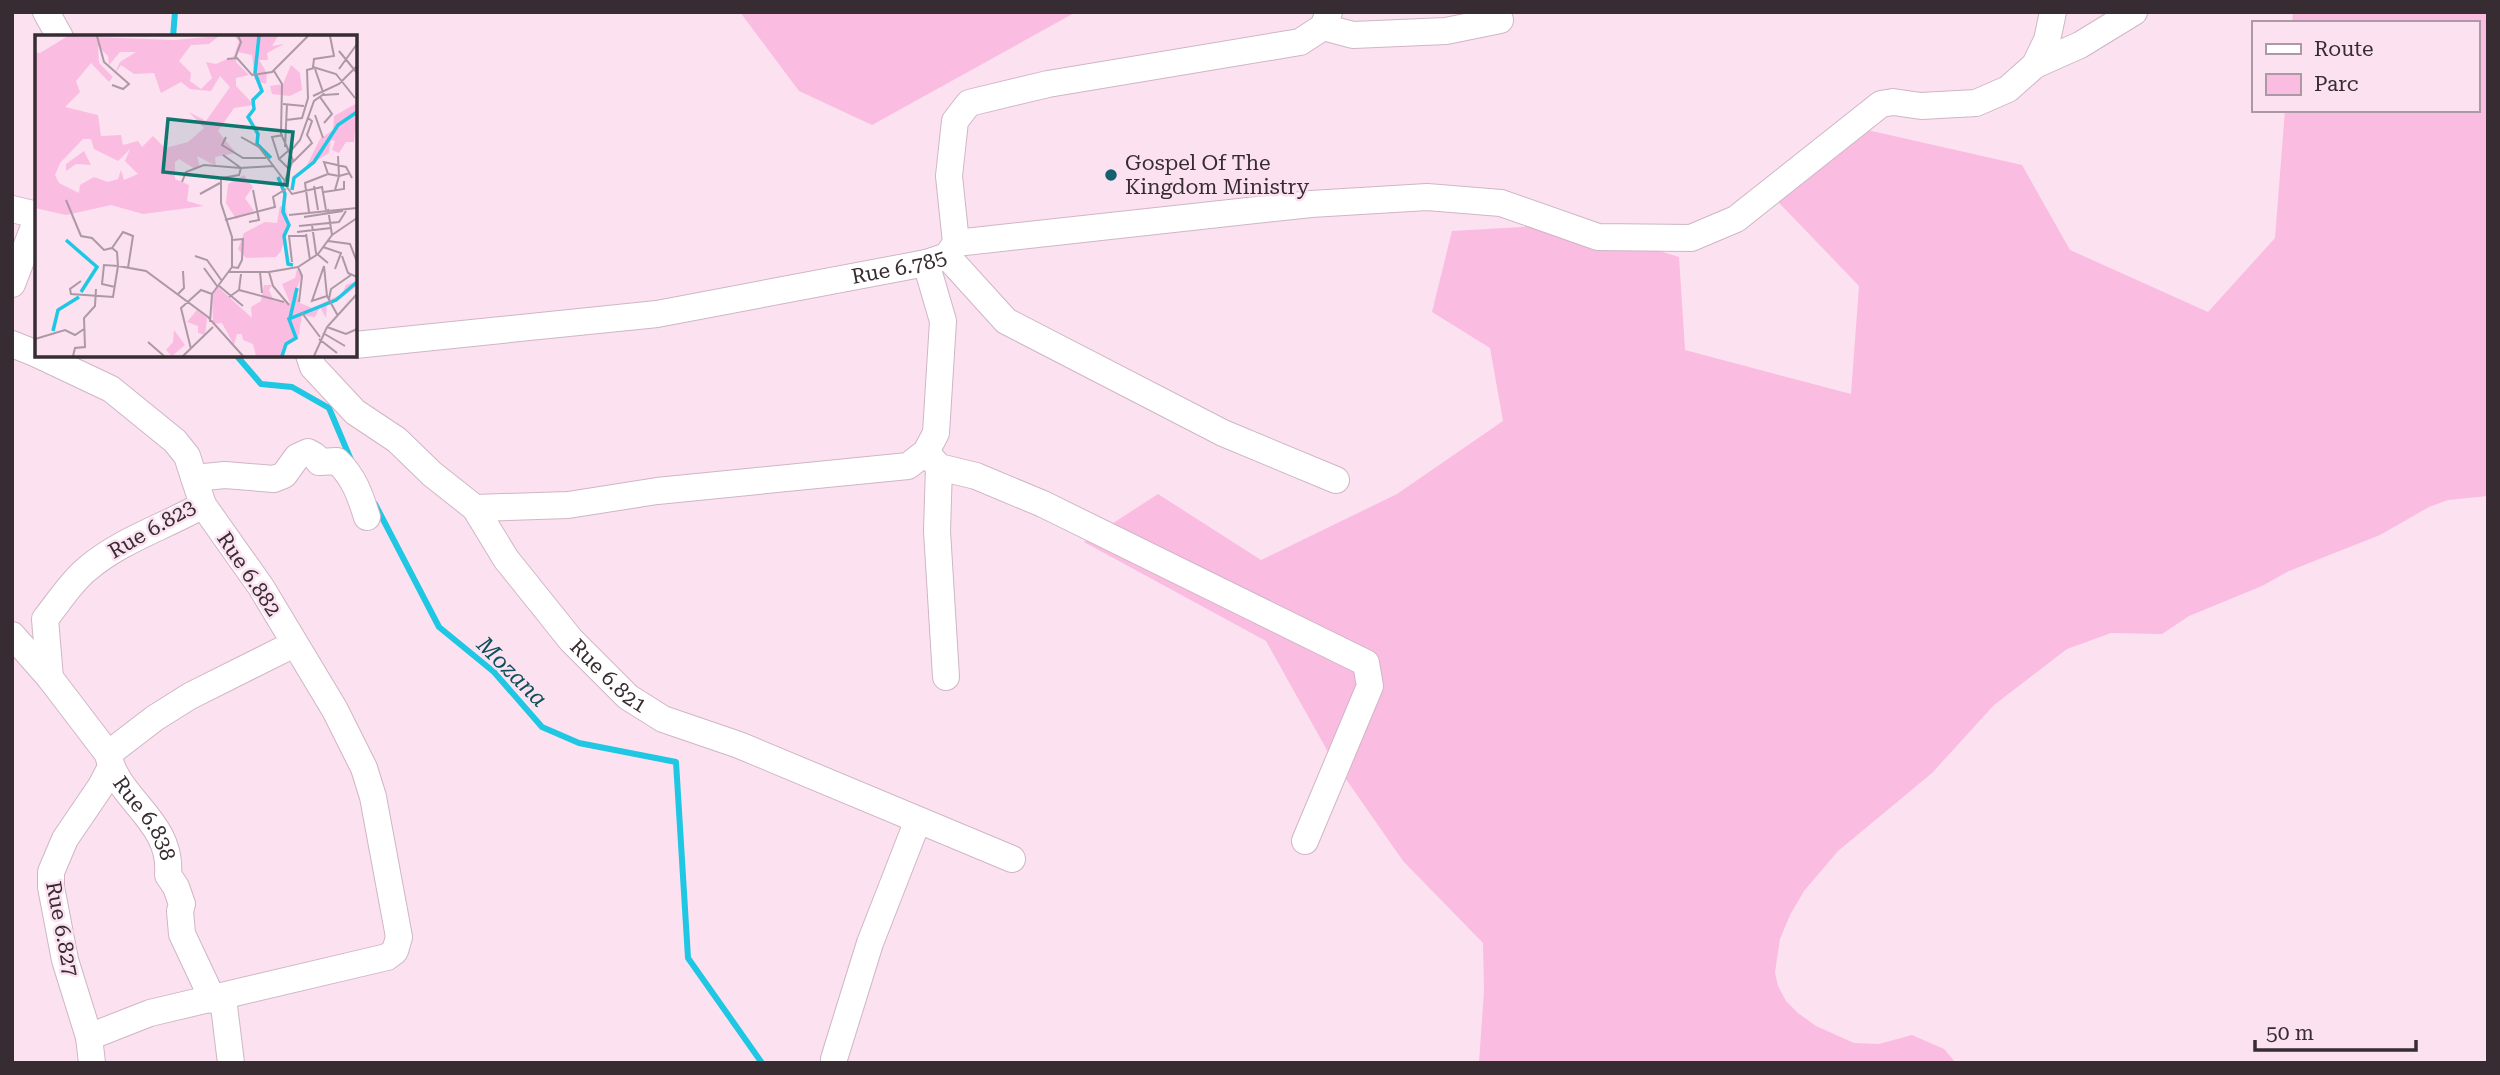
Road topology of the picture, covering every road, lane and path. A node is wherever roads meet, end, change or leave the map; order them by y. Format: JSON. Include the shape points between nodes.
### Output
{"nodes":[{"id":1,"x":46,"y":12,"type":"edge"},
{"id":2,"x":2053,"y":12,"type":"edge"},
{"id":3,"x":2134,"y":12,"type":"edge"},
{"id":4,"x":1326,"y":20,"type":"edge"},
{"id":5,"x":1500,"y":20,"type":"dead end"},
{"id":6,"x":59,"y":35,"type":"edge"},
{"id":7,"x":2035,"y":65,"type":"junction"},
{"id":8,"x":12,"y":209,"type":"edge"},
{"id":9,"x":35,"y":216,"type":"edge"},
{"id":10,"x":35,"y":222,"type":"edge"},
{"id":11,"x":943,"y":254,"type":"junction"},
{"id":12,"x":12,"y":284,"type":"edge"},
{"id":13,"x":12,"y":344,"type":"edge"},
{"id":14,"x":357,"y":345,"type":"edge"},
{"id":15,"x":35,"y":354,"type":"edge"},
{"id":16,"x":43,"y":357,"type":"edge"},
{"id":17,"x":310,"y":357,"type":"edge"},
{"id":18,"x":932,"y":460,"type":"junction"},
{"id":19,"x":194,"y":478,"type":"junction"},
{"id":20,"x":1336,"y":480,"type":"dead end"},
{"id":21,"x":202,"y":505,"type":"junction"},
{"id":22,"x":475,"y":508,"type":"junction"},
{"id":23,"x":367,"y":517,"type":"dead end"},
{"id":24,"x":294,"y":644,"type":"junction"},
{"id":25,"x":16,"y":647,"type":"edge"},
{"id":26,"x":946,"y":677,"type":"dead end"},
{"id":27,"x":50,"y":678,"type":"junction"},
{"id":28,"x":109,"y":760,"type":"junction"},
{"id":29,"x":918,"y":820,"type":"junction"},
{"id":30,"x":1306,"y":841,"type":"dead end"},
{"id":31,"x":1012,"y":859,"type":"dead end"},
{"id":32,"x":213,"y":1000,"type":"junction"},
{"id":33,"x":90,"y":1050,"type":"edge"},
{"id":34,"x":834,"y":1059,"type":"dead end"},
{"id":35,"x":231,"y":1063,"type":"edge"}],
"edges":[{"from":1,"to":6,"type":"street"},
{"from":2,"to":7,"type":"street"},
{"from":3,"to":7,"type":"street","via":[[2080,45]]},
{"from":4,"to":5,"type":"street","via":[[1353,35],[1446,31]]},
{"from":4,"to":11,"type":"street","name":"Rue 6.785","via":[[1300,42],[1048,84],[969,103],[955,121]]},
{"from":7,"to":11,"type":"street","via":[[2008,89],[1976,103],[1881,104],[1736,219],[1691,237],[1598,237],[1501,203],[1427,197],[1311,204]]},
{"from":8,"to":9,"type":"street"},
{"from":10,"to":12,"type":"street"},
{"from":11,"to":14,"type":"street","name":"Rue 6.785","via":[[657,314]]},
{"from":11,"to":18,"type":"street","via":[[943,321]]},
{"from":11,"to":20,"type":"street","via":[[1006,321],[1223,433]]},
{"from":13,"to":15,"type":"street","name":"Rue 6.823"},
{"from":16,"to":19,"type":"street","name":"Rue 6.823","via":[[92,378],[125,400],[175,441],[187,456]]},
{"from":17,"to":22,"type":"street","name":"Rue 6.821","via":[[313,367],[355,412],[397,440]]},
{"from":18,"to":22,"type":"street","via":[[568,505]]},
{"from":18,"to":26,"type":"street"},
{"from":18,"to":30,"type":"street","via":[[1043,504],[1366,663],[1370,686]]},
{"from":19,"to":21,"type":"street","name":"Rue 6.823"},
{"from":19,"to":23,"type":"street","via":[[274,479],[308,452],[319,462],[337,461],[349,473]]},
{"from":21,"to":24,"type":"street","name":"Rue 6.882","via":[[261,587]]},
{"from":21,"to":27,"type":"street","name":"Rue 6.823","via":[[131,539],[86,570],[45,619]]},
{"from":22,"to":29,"type":"street","name":"Rue 6.821","via":[[538,600],[628,697],[663,719]]},
{"from":24,"to":28,"type":"street","via":[[190,696],[155,718]]},
{"from":24,"to":32,"type":"street","name":"Rue 6.882","via":[[364,768],[388,871],[399,937],[396,951]]},
{"from":25,"to":27,"type":"street","name":"Rue 6.838"},
{"from":27,"to":28,"type":"street","name":"Rue 6.838"},
{"from":28,"to":32,"type":"street","name":"Rue 6.838","via":[[162,839],[168,876],[182,904],[183,934]]},
{"from":28,"to":33,"type":"street","name":"Rue 6.827","via":[[101,786],[65,839],[51,872],[65,960]]},
{"from":29,"to":31,"type":"street","name":"Rue 6.821"},
{"from":29,"to":34,"type":"street","via":[[870,943]]},
{"from":32,"to":33,"type":"street","via":[[150,1013]]},
{"from":32,"to":35,"type":"street","name":"Rue 6.838","via":[[224,1006]]}]}
